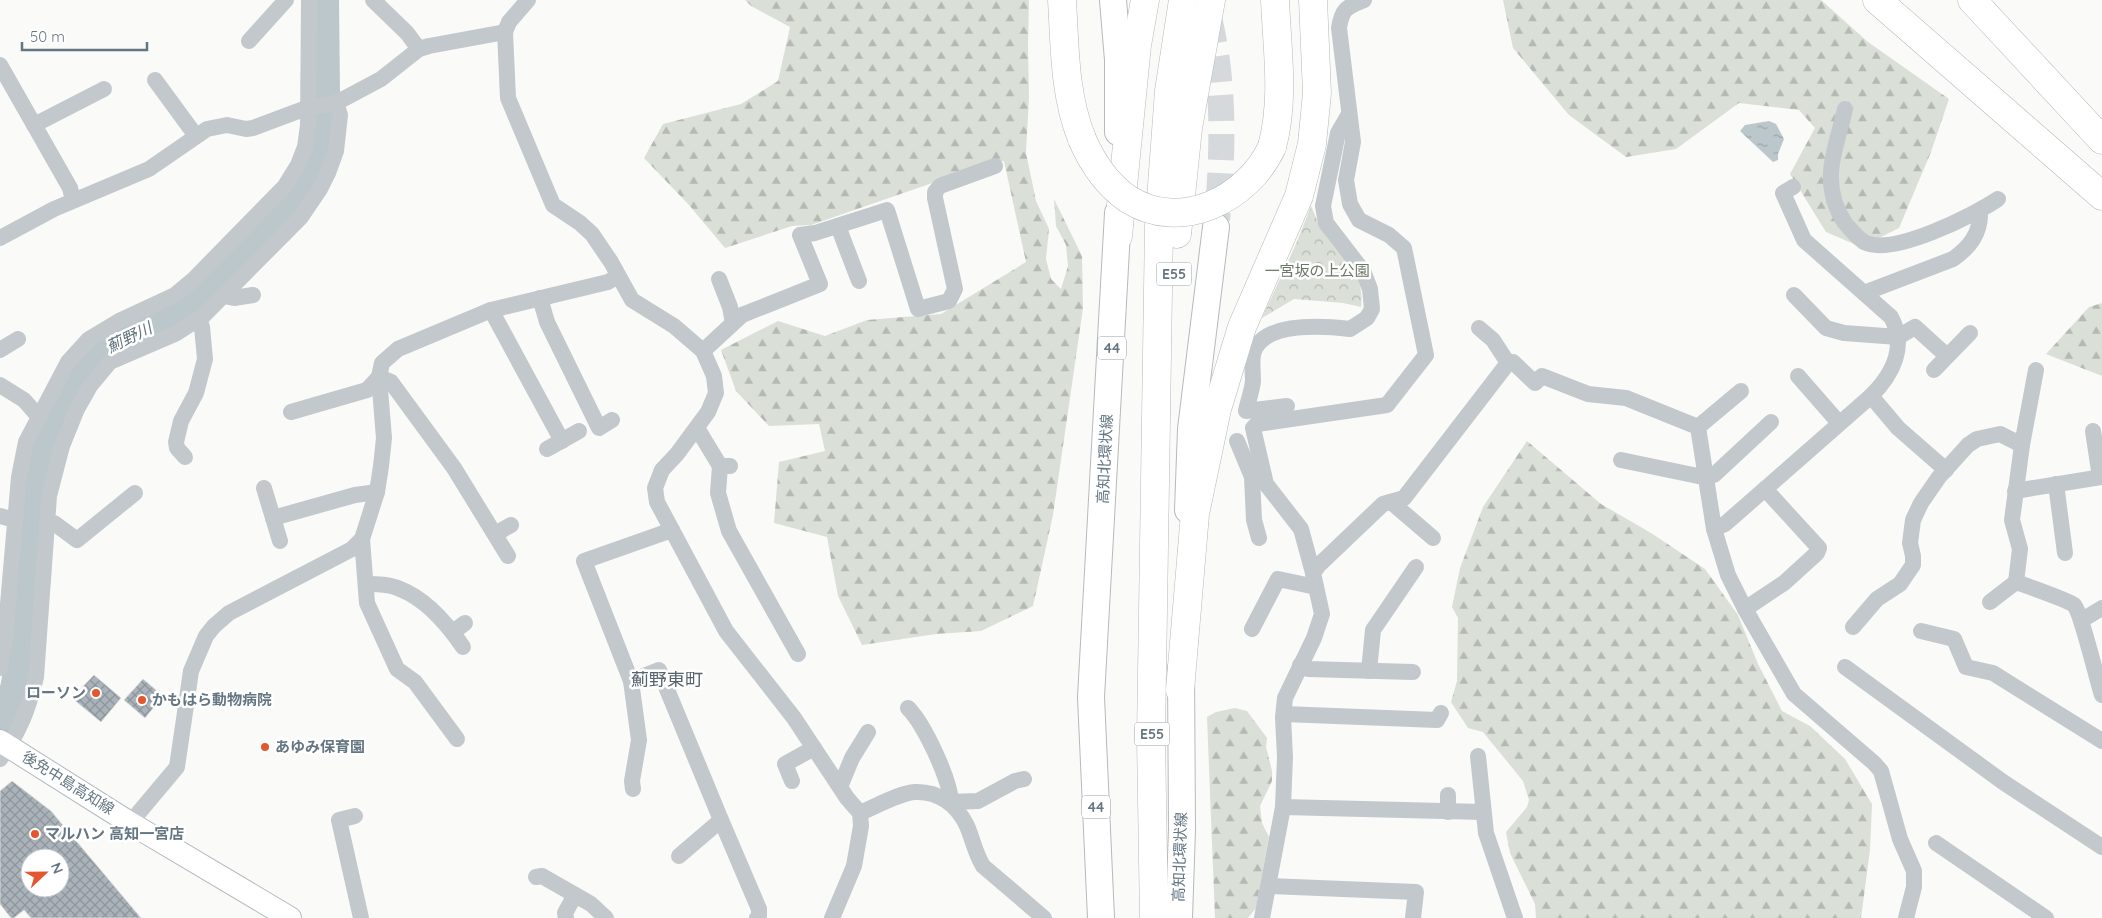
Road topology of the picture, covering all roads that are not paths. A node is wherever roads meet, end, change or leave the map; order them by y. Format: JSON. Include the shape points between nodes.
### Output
{"nodes":[{"id":1,"x":286,"y":0,"type":"edge"},
{"id":2,"x":309,"y":0,"type":"edge"},
{"id":3,"x":373,"y":0,"type":"edge"},
{"id":4,"x":528,"y":0,"type":"edge"},
{"id":5,"x":1062,"y":0,"type":"edge"},
{"id":6,"x":1113,"y":0,"type":"edge"},
{"id":7,"x":1145,"y":0,"type":"edge"},
{"id":8,"x":1184,"y":0,"type":"edge"},
{"id":9,"x":1211,"y":0,"type":"edge"},
{"id":10,"x":1275,"y":0,"type":"edge"},
{"id":11,"x":1314,"y":0,"type":"edge"},
{"id":12,"x":1364,"y":0,"type":"edge"},
{"id":13,"x":1877,"y":0,"type":"edge"},
{"id":14,"x":1972,"y":0,"type":"edge"},
{"id":15,"x":505,"y":32,"type":"junction"},
{"id":16,"x":249,"y":41,"type":"dead end"},
{"id":17,"x":419,"y":49,"type":"junction"},
{"id":18,"x":0,"y":65,"type":"edge"},
{"id":19,"x":155,"y":80,"type":"dead end"},
{"id":20,"x":104,"y":89,"type":"dead end"},
{"id":21,"x":336,"y":103,"type":"junction"},
{"id":22,"x":309,"y":107,"type":"junction"},
{"id":23,"x":1845,"y":109,"type":"dead end"},
{"id":24,"x":1349,"y":114,"type":"junction"},
{"id":25,"x":34,"y":125,"type":"junction"},
{"id":26,"x":196,"y":136,"type":"junction"},
{"id":27,"x":2102,"y":140,"type":"edge"},
{"id":28,"x":995,"y":166,"type":"dead end"},
{"id":29,"x":1793,"y":188,"type":"dead end"},
{"id":30,"x":2102,"y":196,"type":"edge"},
{"id":31,"x":1998,"y":199,"type":"dead end"},
{"id":32,"x":73,"y":200,"type":"junction"},
{"id":33,"x":1980,"y":211,"type":"junction"},
{"id":34,"x":838,"y":226,"type":"junction"},
{"id":35,"x":1216,"y":227,"type":"tunnel mouth"},
{"id":36,"x":1118,"y":236,"type":"junction"},
{"id":37,"x":0,"y":238,"type":"edge"},
{"id":38,"x":618,"y":276,"type":"junction"},
{"id":39,"x":719,"y":279,"type":"dead end"},
{"id":40,"x":859,"y":281,"type":"dead end"},
{"id":41,"x":1864,"y":293,"type":"junction"},
{"id":42,"x":253,"y":295,"type":"dead end"},
{"id":43,"x":1794,"y":295,"type":"dead end"},
{"id":44,"x":224,"y":296,"type":"junction"},
{"id":45,"x":540,"y":298,"type":"junction"},
{"id":46,"x":491,"y":310,"type":"junction"},
{"id":47,"x":198,"y":319,"type":"junction"},
{"id":48,"x":733,"y":323,"type":"junction"},
{"id":49,"x":1479,"y":328,"type":"dead end"},
{"id":50,"x":1970,"y":332,"type":"dead end"},
{"id":51,"x":1898,"y":337,"type":"junction"},
{"id":52,"x":18,"y":339,"type":"dead end"},
{"id":53,"x":0,"y":350,"type":"edge"},
{"id":54,"x":703,"y":351,"type":"junction"},
{"id":55,"x":1947,"y":356,"type":"junction"},
{"id":56,"x":1508,"y":363,"type":"junction"},
{"id":57,"x":1934,"y":370,"type":"dead end"},
{"id":58,"x":2036,"y":370,"type":"dead end"},
{"id":59,"x":1798,"y":376,"type":"dead end"},
{"id":60,"x":379,"y":377,"type":"junction"},
{"id":61,"x":0,"y":385,"type":"edge"},
{"id":62,"x":1741,"y":392,"type":"dead end"},
{"id":63,"x":1871,"y":396,"type":"junction"},
{"id":64,"x":1288,"y":406,"type":"dead end"},
{"id":65,"x":291,"y":412,"type":"dead end"},
{"id":66,"x":38,"y":416,"type":"junction"},
{"id":67,"x":612,"y":420,"type":"dead end"},
{"id":68,"x":1771,"y":422,"type":"dead end"},
{"id":69,"x":1839,"y":423,"type":"junction"},
{"id":70,"x":1698,"y":427,"type":"junction"},
{"id":71,"x":696,"y":428,"type":"junction"},
{"id":72,"x":579,"y":431,"type":"dead end"},
{"id":73,"x":2093,"y":431,"type":"dead end"},
{"id":74,"x":1237,"y":441,"type":"dead end"},
{"id":75,"x":2022,"y":445,"type":"junction"},
{"id":76,"x":185,"y":456,"type":"dead end"},
{"id":77,"x":1621,"y":460,"type":"dead end"},
{"id":78,"x":1946,"y":470,"type":"junction"},
{"id":79,"x":1257,"y":476,"type":"junction"},
{"id":80,"x":1707,"y":476,"type":"junction"},
{"id":81,"x":2101,"y":477,"type":"edge"},
{"id":82,"x":2056,"y":484,"type":"junction"},
{"id":83,"x":264,"y":488,"type":"dead end"},
{"id":84,"x":1765,"y":489,"type":"junction"},
{"id":85,"x":2015,"y":491,"type":"junction"},
{"id":86,"x":376,"y":492,"type":"junction"},
{"id":87,"x":135,"y":493,"type":"dead end"},
{"id":88,"x":1391,"y":502,"type":"junction"},
{"id":89,"x":8,"y":518,"type":"edge"},
{"id":90,"x":273,"y":518,"type":"junction"},
{"id":91,"x":48,"y":523,"type":"junction"},
{"id":92,"x":511,"y":525,"type":"dead end"},
{"id":93,"x":1714,"y":528,"type":"junction"},
{"id":94,"x":672,"y":530,"type":"junction"},
{"id":95,"x":495,"y":534,"type":"junction"},
{"id":96,"x":1259,"y":538,"type":"dead end"},
{"id":97,"x":1433,"y":538,"type":"dead end"},
{"id":98,"x":362,"y":539,"type":"junction"},
{"id":99,"x":280,"y":541,"type":"dead end"},
{"id":100,"x":1154,"y":550,"type":"junction"},
{"id":101,"x":2065,"y":553,"type":"dead end"},
{"id":102,"x":508,"y":556,"type":"dead end"},
{"id":103,"x":1416,"y":567,"type":"dead end"},
{"id":104,"x":1315,"y":580,"type":"junction"},
{"id":105,"x":2016,"y":582,"type":"junction"},
{"id":106,"x":366,"y":584,"type":"junction"},
{"id":107,"x":1990,"y":602,"type":"dead end"},
{"id":108,"x":2102,"y":608,"type":"edge"},
{"id":109,"x":1745,"y":609,"type":"junction"},
{"id":110,"x":2082,"y":620,"type":"junction"},
{"id":111,"x":1854,"y":627,"type":"dead end"},
{"id":112,"x":1252,"y":629,"type":"dead end"},
{"id":113,"x":1921,"y":631,"type":"dead end"},
{"id":114,"x":463,"y":647,"type":"dead end"},
{"id":115,"x":798,"y":654,"type":"dead end"},
{"id":116,"x":1300,"y":665,"type":"junction"},
{"id":117,"x":1845,"y":667,"type":"dead end"},
{"id":118,"x":0,"y":668,"type":"edge"},
{"id":119,"x":1369,"y":671,"type":"junction"},
{"id":120,"x":1413,"y":672,"type":"dead end"},
{"id":121,"x":632,"y":681,"type":"junction"},
{"id":122,"x":1180,"y":690,"type":"junction"},
{"id":123,"x":2102,"y":695,"type":"edge"},
{"id":124,"x":1091,"y":697,"type":"junction"},
{"id":125,"x":908,"y":708,"type":"dead end"},
{"id":126,"x":1441,"y":713,"type":"dead end"},
{"id":127,"x":1284,"y":714,"type":"junction"},
{"id":128,"x":868,"y":732,"type":"dead end"},
{"id":129,"x":457,"y":740,"type":"dead end"},
{"id":130,"x":2102,"y":741,"type":"edge"},
{"id":131,"x":3,"y":747,"type":"edge"},
{"id":132,"x":814,"y":748,"type":"junction"},
{"id":133,"x":1478,"y":756,"type":"dead end"},
{"id":134,"x":1024,"y":779,"type":"dead end"},
{"id":135,"x":792,"y":781,"type":"dead end"},
{"id":136,"x":840,"y":787,"type":"junction"},
{"id":137,"x":633,"y":789,"type":"dead end"},
{"id":138,"x":1448,"y":794,"type":"dead end"},
{"id":139,"x":951,"y":802,"type":"junction"},
{"id":140,"x":1283,"y":807,"type":"junction"},
{"id":141,"x":1448,"y":812,"type":"junction"},
{"id":142,"x":1483,"y":812,"type":"junction"},
{"id":143,"x":860,"y":813,"type":"junction"},
{"id":144,"x":354,"y":816,"type":"dead end"},
{"id":145,"x":720,"y":820,"type":"junction"},
{"id":146,"x":130,"y":823,"type":"junction"},
{"id":147,"x":1182,"y":829,"type":"junction"},
{"id":148,"x":1936,"y":843,"type":"dead end"},
{"id":149,"x":2102,"y":847,"type":"edge"},
{"id":150,"x":679,"y":856,"type":"dead end"},
{"id":151,"x":536,"y":878,"type":"dead end"},
{"id":152,"x":1269,"y":886,"type":"junction"},
{"id":153,"x":575,"y":895,"type":"junction"},
{"id":154,"x":290,"y":918,"type":"edge"},
{"id":155,"x":361,"y":918,"type":"edge"},
{"id":156,"x":566,"y":918,"type":"edge"},
{"id":157,"x":606,"y":918,"type":"edge"},
{"id":158,"x":757,"y":918,"type":"edge"},
{"id":159,"x":832,"y":918,"type":"edge"},
{"id":160,"x":1044,"y":918,"type":"edge"},
{"id":161,"x":1087,"y":918,"type":"edge"},
{"id":162,"x":1101,"y":918,"type":"edge"},
{"id":163,"x":1154,"y":918,"type":"edge"},
{"id":164,"x":1179,"y":918,"type":"edge"},
{"id":165,"x":1193,"y":918,"type":"edge"},
{"id":166,"x":1262,"y":918,"type":"edge"},
{"id":167,"x":1414,"y":918,"type":"edge"},
{"id":168,"x":1515,"y":918,"type":"edge"},
{"id":169,"x":1906,"y":918,"type":"edge"},
{"id":170,"x":2046,"y":918,"type":"edge"}],
"edges":[{"from":1,"to":16,"type":"street"},
{"from":2,"to":22,"type":"street"},
{"from":3,"to":17,"type":"street"},
{"from":4,"to":15,"type":"street","via":[[509,22]]},
{"from":5,"to":10,"type":"highway","bridge":true,"via":[[1069,98],[1090,157],[1114,188],[1129,199],[1144,206],[1179,213],[1213,206],[1241,188],[1265,163],[1272,147],[1280,108]]},
{"from":6,"to":36,"type":"main road","name":"高知北環状線","number":"44","via":[[1118,60]]},
{"from":7,"to":36,"type":"highway"},
{"from":8,"to":100,"type":"highway","number":"E55","via":[[1169,91],[1159,226]]},
{"from":9,"to":100,"type":"highway","number":"E55","via":[[1188,128],[1177,233]]},
{"from":11,"to":122,"type":"highway","via":[[1317,93],[1312,144],[1299,196],[1242,327],[1217,409],[1195,514]]},
{"from":12,"to":24,"type":"street","via":[[1348,6],[1341,16],[1339,28]]},
{"from":13,"to":30,"type":"highway"},
{"from":14,"to":27,"type":"highway"},
{"from":15,"to":17,"type":"street"},
{"from":15,"to":38,"type":"street","via":[[508,98],[553,205],[592,234]]},
{"from":17,"to":21,"type":"street","via":[[381,79]]},
{"from":18,"to":25,"type":"street"},
{"from":19,"to":26,"type":"street"},
{"from":20,"to":25,"type":"street"},
{"from":21,"to":22,"type":"street"},
{"from":21,"to":44,"type":"street","via":[[340,115],[336,151],[320,189],[301,217]]},
{"from":22,"to":26,"type":"street","via":[[253,128],[215,126]]},
{"from":22,"to":66,"type":"street","via":[[305,147],[286,186],[175,295],[89,339],[68,362]]},
{"from":23,"to":33,"type":"street","via":[[1831,171],[1832,190],[1839,214],[1864,242],[1878,245],[1909,240]]},
{"from":24,"to":64,"type":"street","via":[[1338,133],[1323,206],[1326,223],[1363,271],[1370,289],[1372,309],[1367,318],[1350,329],[1304,327],[1270,335],[1258,343],[1246,411]]},
{"from":24,"to":79,"type":"street","via":[[1353,142],[1346,180],[1350,204],[1359,220],[1389,235],[1404,248],[1426,355],[1387,405],[1257,424],[1253,428]]},
{"from":25,"to":32,"type":"street","via":[[70,188]]},
{"from":26,"to":32,"type":"street","via":[[149,169]]},
{"from":28,"to":34,"type":"street","via":[[940,186],[935,192],[955,289],[949,301],[918,310],[887,210]]},
{"from":29,"to":41,"type":"street","via":[[1783,193],[1804,240]]},
{"from":31,"to":33,"type":"street"},
{"from":32,"to":37,"type":"street"},
{"from":33,"to":41,"type":"street","via":[[1981,224],[1963,252]]},
{"from":34,"to":40,"type":"street"},
{"from":34,"to":48,"type":"street","via":[[800,235],[820,284],[742,314]]},
{"from":35,"to":122,"type":"main road","name":"高知北環状線","via":[[1191,429]]},
{"from":36,"to":124,"type":"main road","name":"高知北環状線","number":"44"},
{"from":38,"to":45,"type":"street","via":[[608,282]]},
{"from":38,"to":54,"type":"street","via":[[632,300],[674,326]]},
{"from":39,"to":48,"type":"street"},
{"from":41,"to":51,"type":"street","via":[[1891,317],[1898,329]]},
{"from":42,"to":44,"type":"street"},
{"from":43,"to":51,"type":"street","via":[[1826,328],[1844,333]]},
{"from":44,"to":47,"type":"street"},
{"from":45,"to":46,"type":"street"},
{"from":45,"to":67,"type":"street","via":[[547,322],[599,428]]},
{"from":46,"to":60,"type":"street","via":[[398,349],[382,363]]},
{"from":46,"to":72,"type":"street","via":[[555,445]]},
{"from":47,"to":76,"type":"street","via":[[202,327],[205,359],[196,393],[181,421],[176,442],[176,448]]},
{"from":47,"to":91,"type":"street","via":[[175,334],[110,362],[90,386],[68,430],[56,465],[49,496]]},
{"from":48,"to":54,"type":"street"},
{"from":49,"to":56,"type":"street","via":[[1493,340]]},
{"from":50,"to":55,"type":"street"},
{"from":51,"to":55,"type":"street","via":[[1915,327]]},
{"from":51,"to":63,"type":"street","via":[[1899,351],[1883,384]]},
{"from":52,"to":53,"type":"street"},
{"from":54,"to":71,"type":"street","via":[[714,376],[716,394]]},
{"from":55,"to":57,"type":"street"},
{"from":56,"to":70,"type":"street","via":[[1513,362],[1535,383],[1542,376],[1588,394],[1626,398]]},
{"from":56,"to":88,"type":"street","via":[[1404,498]]},
{"from":58,"to":75,"type":"street"},
{"from":59,"to":69,"type":"street"},
{"from":60,"to":65,"type":"street","via":[[367,390]]},
{"from":60,"to":86,"type":"street","via":[[384,438]]},
{"from":60,"to":95,"type":"street","via":[[391,382],[420,421]]},
{"from":61,"to":66,"type":"street","via":[[24,400]]},
{"from":62,"to":70,"type":"street"},
{"from":63,"to":69,"type":"street"},
{"from":63,"to":78,"type":"street","via":[[1898,428]]},
{"from":66,"to":89,"type":"street","via":[[26,442]]},
{"from":68,"to":80,"type":"street","via":[[1714,475]]},
{"from":69,"to":84,"type":"street"},
{"from":70,"to":80,"type":"street"},
{"from":71,"to":94,"type":"street","via":[[662,470],[655,488],[657,502]]},
{"from":71,"to":115,"type":"street","via":[[725,466],[718,493],[729,531]]},
{"from":73,"to":81,"type":"street"},
{"from":74,"to":79,"type":"street"},
{"from":75,"to":78,"type":"street","via":[[2000,434],[1977,439]]},
{"from":75,"to":85,"type":"street"},
{"from":77,"to":80,"type":"street"},
{"from":78,"to":111,"type":"street","via":[[1921,503],[1913,520],[1910,543],[1913,565],[1900,584],[1877,598]]},
{"from":79,"to":96,"type":"street","via":[[1254,520]]},
{"from":79,"to":104,"type":"street","via":[[1301,529]]},
{"from":80,"to":93,"type":"street"},
{"from":81,"to":82,"type":"street"},
{"from":82,"to":85,"type":"street"},
{"from":82,"to":101,"type":"street"},
{"from":83,"to":90,"type":"street"},
{"from":84,"to":93,"type":"street","via":[[1724,524]]},
{"from":84,"to":109,"type":"street","via":[[1819,548],[1784,583]]},
{"from":85,"to":105,"type":"street","via":[[2012,520],[2020,549]]},
{"from":86,"to":90,"type":"street"},
{"from":86,"to":98,"type":"street"},
{"from":87,"to":91,"type":"street","via":[[77,540],[54,523]]},
{"from":88,"to":97,"type":"street"},
{"from":88,"to":104,"type":"street","via":[[1383,504],[1319,565]]},
{"from":89,"to":118,"type":"street","via":[[5,639]]},
{"from":90,"to":99,"type":"street"},
{"from":91,"to":131,"type":"street","via":[[36,677],[26,714]]},
{"from":92,"to":95,"type":"street"},
{"from":93,"to":109,"type":"street","via":[[1728,575]]},
{"from":94,"to":121,"type":"street","via":[[584,561]]},
{"from":94,"to":132,"type":"street","via":[[726,631]]},
{"from":95,"to":102,"type":"street"},
{"from":98,"to":106,"type":"street"},
{"from":98,"to":146,"type":"street","via":[[352,549],[229,613],[214,626],[190,671],[178,767]]},
{"from":100,"to":163,"type":"highway","number":"E55"},
{"from":103,"to":119,"type":"street","via":[[1373,630]]},
{"from":104,"to":112,"type":"street","via":[[1278,579]]},
{"from":104,"to":116,"type":"street","via":[[1322,614]]},
{"from":105,"to":107,"type":"street"},
{"from":105,"to":110,"type":"street","via":[[2074,606]]},
{"from":106,"to":114,"type":"street","via":[[400,588],[417,598],[459,628]]},
{"from":106,"to":129,"type":"street","via":[[367,603],[397,669],[415,682]]},
{"from":108,"to":110,"type":"street"},
{"from":109,"to":169,"type":"street","via":[[1794,694],[1881,772],[1900,839],[1914,871],[1914,887]]},
{"from":110,"to":123,"type":"street"},
{"from":113,"to":130,"type":"street","via":[[1954,639],[1966,667],[1993,673]]},
{"from":116,"to":119,"type":"street","via":[[1308,669]]},
{"from":116,"to":127,"type":"street","via":[[1285,698]]},
{"from":117,"to":149,"type":"street","via":[[2003,782]]},
{"from":119,"to":120,"type":"street"},
{"from":121,"to":137,"type":"street","via":[[638,740]]},
{"from":121,"to":145,"type":"street","via":[[659,670]]},
{"from":122,"to":147,"type":"main road","name":"高知北環状線"},
{"from":124,"to":161,"type":"main road","via":[[1085,793]]},
{"from":124,"to":162,"type":"main road","name":"高知北環状線","number":"44"},
{"from":125,"to":139,"type":"street","via":[[917,718],[946,779]]},
{"from":126,"to":127,"type":"street","via":[[1437,720]]},
{"from":127,"to":140,"type":"street"},
{"from":128,"to":136,"type":"street"},
{"from":131,"to":146,"type":"main road","name":"後免中島高知線"},
{"from":132,"to":135,"type":"street","via":[[785,764]]},
{"from":132,"to":136,"type":"street"},
{"from":133,"to":142,"type":"street"},
{"from":134,"to":139,"type":"street","via":[[978,801]]},
{"from":136,"to":143,"type":"street"},
{"from":138,"to":141,"type":"street"},
{"from":139,"to":143,"type":"street","via":[[915,792]]},
{"from":139,"to":160,"type":"street","via":[[968,828],[973,848],[983,866]]},
{"from":140,"to":141,"type":"street"},
{"from":140,"to":152,"type":"street"},
{"from":141,"to":142,"type":"street"},
{"from":142,"to":168,"type":"street","via":[[1486,834]]},
{"from":143,"to":159,"type":"street","via":[[854,866]]},
{"from":144,"to":155,"type":"street","via":[[339,820]]},
{"from":145,"to":150,"type":"street"},
{"from":145,"to":158,"type":"street","via":[[760,909]]},
{"from":146,"to":154,"type":"main road","name":"後免中島高知線"},
{"from":147,"to":164,"type":"main road","name":"高知北環状線"},
{"from":147,"to":165,"type":"main road"},
{"from":148,"to":170,"type":"street"},
{"from":151,"to":153,"type":"street","via":[[542,876]]},
{"from":152,"to":166,"type":"street"},
{"from":152,"to":167,"type":"street","via":[[1416,892]]},
{"from":153,"to":156,"type":"street","via":[[565,913]]},
{"from":153,"to":157,"type":"street"}]}
